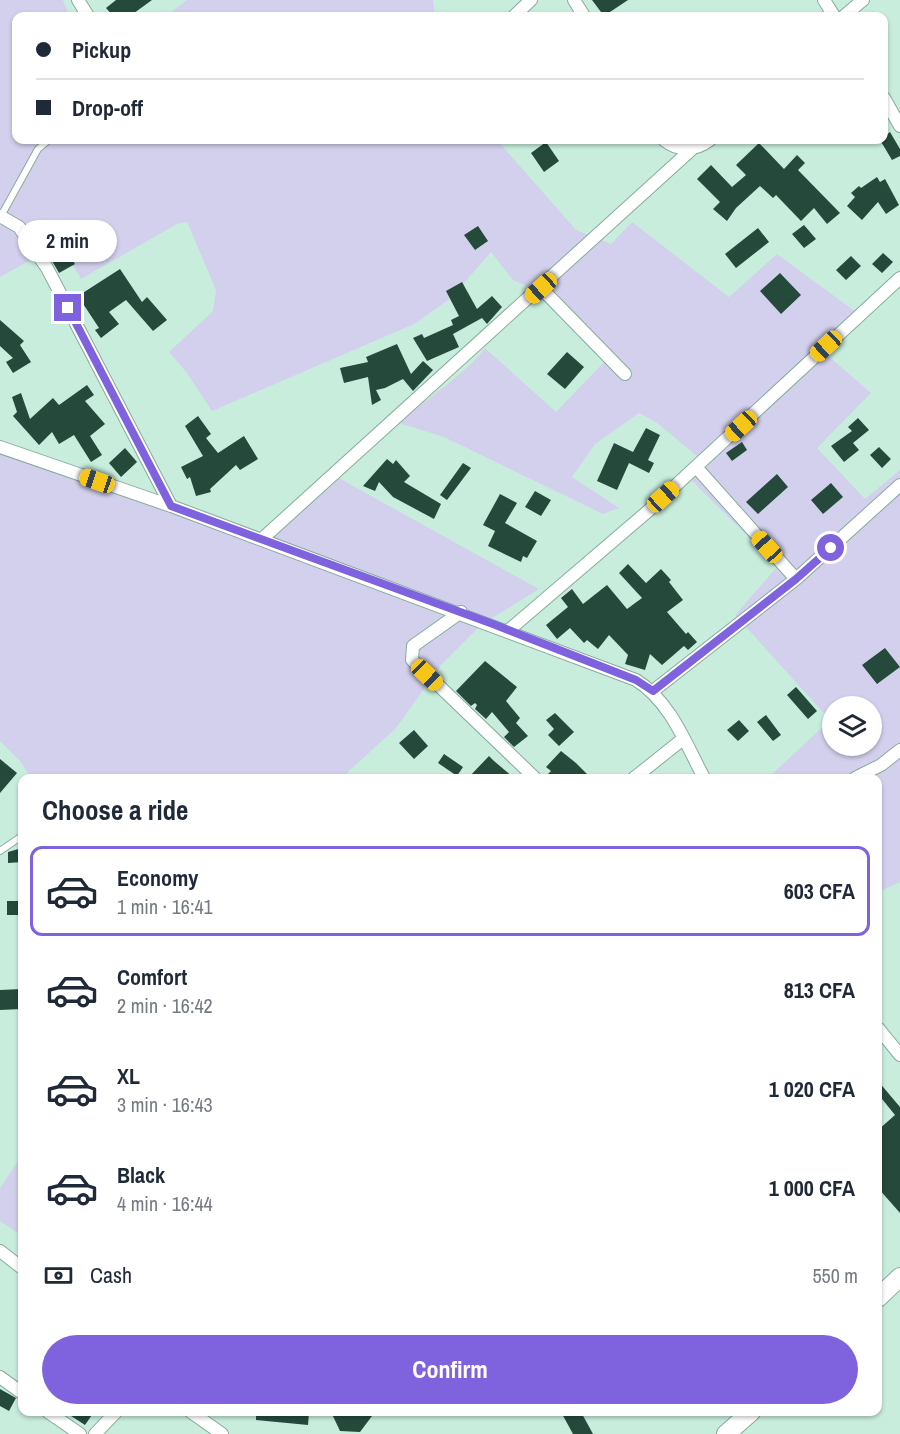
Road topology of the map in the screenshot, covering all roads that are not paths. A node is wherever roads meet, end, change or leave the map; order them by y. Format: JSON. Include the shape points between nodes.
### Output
{"nodes":[{"id":1,"x":531,"y":0,"type":"edge"},
{"id":2,"x":862,"y":0,"type":"edge"},
{"id":3,"x":518,"y":12,"type":"edge"},
{"id":4,"x":848,"y":12,"type":"edge"},
{"id":5,"x":888,"y":105,"type":"edge"},
{"id":6,"x":900,"y":126,"type":"edge"},
{"id":7,"x":44,"y":144,"type":"edge"},
{"id":8,"x":669,"y":144,"type":"edge"},
{"id":9,"x":702,"y":144,"type":"edge"},
{"id":10,"x":692,"y":149,"type":"junction"},
{"id":11,"x":0,"y":217,"type":"edge"},
{"id":12,"x":900,"y":278,"type":"edge"},
{"id":13,"x":541,"y":288,"type":"junction"},
{"id":14,"x":624,"y":374,"type":"dead end"},
{"id":15,"x":0,"y":447,"type":"edge"},
{"id":16,"x":696,"y":467,"type":"junction"},
{"id":17,"x":900,"y":485,"type":"edge"},
{"id":18,"x":171,"y":506,"type":"junction"},
{"id":19,"x":262,"y":539,"type":"junction"},
{"id":20,"x":796,"y":579,"type":"junction"},
{"id":21,"x":461,"y":612,"type":"junction"},
{"id":22,"x":510,"y":630,"type":"junction"},
{"id":23,"x":653,"y":691,"type":"junction"},
{"id":24,"x":683,"y":739,"type":"junction"},
{"id":25,"x":900,"y":750,"type":"edge"},
{"id":26,"x":531,"y":774,"type":"edge"},
{"id":27,"x":639,"y":774,"type":"edge"},
{"id":28,"x":702,"y":774,"type":"edge"},
{"id":29,"x":863,"y":774,"type":"edge"},
{"id":30,"x":18,"y":839,"type":"edge"},
{"id":31,"x":0,"y":851,"type":"edge"},
{"id":32,"x":882,"y":1033,"type":"edge"},
{"id":33,"x":900,"y":1055,"type":"edge"},
{"id":34,"x":0,"y":1251,"type":"edge"},
{"id":35,"x":18,"y":1265,"type":"edge"},
{"id":36,"x":900,"y":1278,"type":"edge"},
{"id":37,"x":882,"y":1294,"type":"edge"},
{"id":38,"x":0,"y":1377,"type":"edge"},
{"id":39,"x":18,"y":1390,"type":"edge"},
{"id":40,"x":54,"y":1416,"type":"edge"},
{"id":41,"x":112,"y":1416,"type":"edge"},
{"id":42,"x":197,"y":1416,"type":"edge"},
{"id":43,"x":746,"y":1416,"type":"edge"},
{"id":44,"x":80,"y":1434,"type":"edge"},
{"id":45,"x":95,"y":1434,"type":"edge"},
{"id":46,"x":222,"y":1434,"type":"edge"},
{"id":47,"x":726,"y":1434,"type":"edge"}],
"edges":[{"from":1,"to":3,"type":"street"},
{"from":2,"to":4,"type":"street"},
{"from":5,"to":6,"type":"street"},
{"from":7,"to":11,"type":"lane"},
{"from":8,"to":10,"type":"street"},
{"from":9,"to":10,"type":"street"},
{"from":10,"to":13,"type":"street"},
{"from":11,"to":18,"type":"street","via":[[19,227],[48,268]]},
{"from":12,"to":16,"type":"street"},
{"from":13,"to":14,"type":"street"},
{"from":13,"to":19,"type":"street"},
{"from":15,"to":18,"type":"street"},
{"from":16,"to":20,"type":"street"},
{"from":16,"to":22,"type":"street"},
{"from":17,"to":20,"type":"street"},
{"from":18,"to":19,"type":"street"},
{"from":19,"to":21,"type":"street"},
{"from":20,"to":23,"type":"street"},
{"from":21,"to":22,"type":"street"},
{"from":21,"to":26,"type":"street","via":[[413,646],[412,660]]},
{"from":22,"to":23,"type":"street","via":[[636,680]]},
{"from":23,"to":24,"type":"street"},
{"from":24,"to":27,"type":"street"},
{"from":24,"to":28,"type":"street"},
{"from":25,"to":29,"type":"street"},
{"from":30,"to":31,"type":"lane"},
{"from":32,"to":33,"type":"street"},
{"from":34,"to":35,"type":"street"},
{"from":36,"to":37,"type":"main road"},
{"from":38,"to":39,"type":"street"},
{"from":40,"to":44,"type":"street"},
{"from":41,"to":45,"type":"street"},
{"from":42,"to":46,"type":"street"},
{"from":43,"to":47,"type":"main road"}]}
